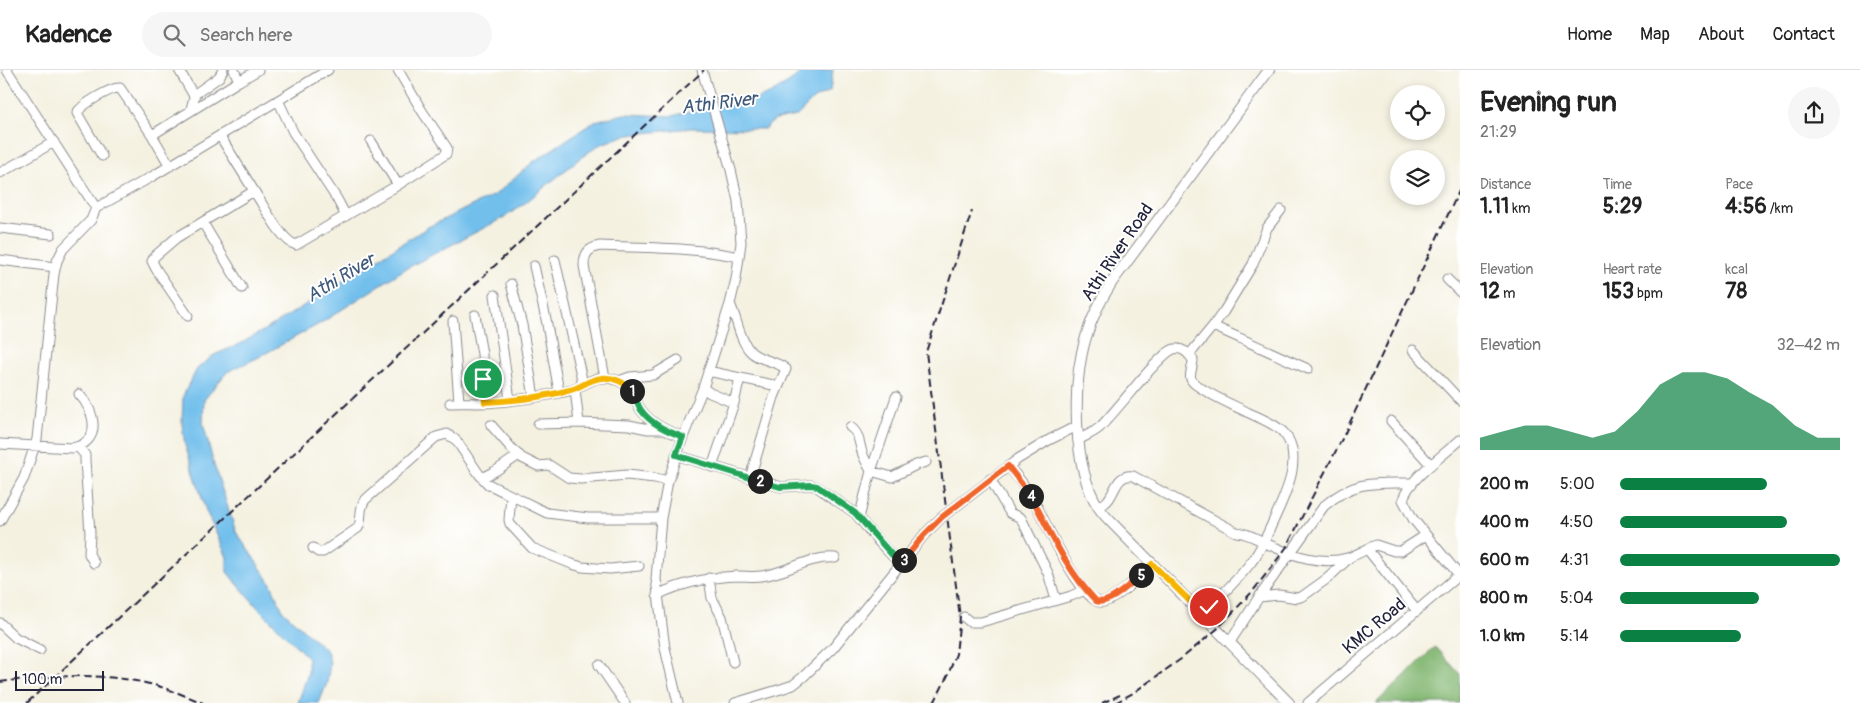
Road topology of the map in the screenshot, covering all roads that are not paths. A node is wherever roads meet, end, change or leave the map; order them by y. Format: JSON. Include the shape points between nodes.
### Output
{"nodes":[{"id":1,"x":7,"y":70,"type":"edge"},
{"id":2,"x":179,"y":70,"type":"edge"},
{"id":3,"x":223,"y":70,"type":"edge"},
{"id":4,"x":234,"y":70,"type":"edge"},
{"id":5,"x":258,"y":70,"type":"edge"},
{"id":6,"x":328,"y":70,"type":"edge"},
{"id":7,"x":398,"y":70,"type":"edge"},
{"id":8,"x":702,"y":70,"type":"edge"},
{"id":9,"x":1270,"y":70,"type":"edge"},
{"id":10,"x":239,"y":80,"type":"junction"},
{"id":11,"x":194,"y":96,"type":"junction"},
{"id":12,"x":278,"y":100,"type":"junction"},
{"id":13,"x":191,"y":109,"type":"junction"},
{"id":14,"x":152,"y":135,"type":"junction"},
{"id":15,"x":220,"y":136,"type":"junction"},
{"id":16,"x":371,"y":141,"type":"dead end"},
{"id":17,"x":54,"y":142,"type":"junction"},
{"id":18,"x":102,"y":156,"type":"dead end"},
{"id":19,"x":170,"y":166,"type":"junction"},
{"id":20,"x":0,"y":173,"type":"edge"},
{"id":21,"x":398,"y":186,"type":"junction"},
{"id":22,"x":254,"y":191,"type":"junction"},
{"id":23,"x":96,"y":208,"type":"junction"},
{"id":24,"x":1281,"y":210,"type":"dead end"},
{"id":25,"x":346,"y":216,"type":"junction"},
{"id":26,"x":202,"y":223,"type":"junction"},
{"id":27,"x":0,"y":228,"type":"edge"},
{"id":28,"x":52,"y":234,"type":"dead end"},
{"id":29,"x":739,"y":257,"type":"junction"},
{"id":30,"x":0,"y":260,"type":"edge"},
{"id":31,"x":555,"y":260,"type":"dead end"},
{"id":32,"x":534,"y":266,"type":"dead end"},
{"id":33,"x":56,"y":267,"type":"junction"},
{"id":34,"x":1447,"y":279,"type":"dead end"},
{"id":35,"x":512,"y":284,"type":"dead end"},
{"id":36,"x":242,"y":288,"type":"dead end"},
{"id":37,"x":1460,"y":292,"type":"edge"},
{"id":38,"x":495,"y":296,"type":"dead end"},
{"id":39,"x":730,"y":304,"type":"junction"},
{"id":40,"x":475,"y":315,"type":"dead end"},
{"id":41,"x":188,"y":316,"type":"dead end"},
{"id":42,"x":454,"y":321,"type":"dead end"},
{"id":43,"x":1214,"y":326,"type":"junction"},
{"id":44,"x":1413,"y":350,"type":"dead end"},
{"id":45,"x":1189,"y":355,"type":"junction"},
{"id":46,"x":678,"y":360,"type":"dead end"},
{"id":47,"x":1308,"y":369,"type":"dead end"},
{"id":48,"x":708,"y":371,"type":"junction"},
{"id":49,"x":605,"y":378,"type":"junction"},
{"id":50,"x":740,"y":378,"type":"junction"},
{"id":51,"x":619,"y":381,"type":"junction"},
{"id":52,"x":778,"y":386,"type":"junction"},
{"id":53,"x":579,"y":387,"type":"junction"},
{"id":54,"x":702,"y":388,"type":"junction"},
{"id":55,"x":559,"y":392,"type":"junction"},
{"id":56,"x":79,"y":394,"type":"dead end"},
{"id":57,"x":896,"y":396,"type":"dead end"},
{"id":58,"x":534,"y":397,"type":"junction"},
{"id":59,"x":510,"y":400,"type":"junction"},
{"id":60,"x":1460,"y":400,"type":"edge"},
{"id":61,"x":485,"y":402,"type":"junction"},
{"id":62,"x":734,"y":403,"type":"junction"},
{"id":63,"x":1391,"y":421,"type":"dead end"},
{"id":64,"x":579,"y":423,"type":"junction"},
{"id":65,"x":538,"y":424,"type":"dead end"},
{"id":66,"x":491,"y":425,"type":"dead end"},
{"id":67,"x":1077,"y":426,"type":"junction"},
{"id":68,"x":850,"y":427,"type":"dead end"},
{"id":69,"x":664,"y":429,"type":"junction"},
{"id":70,"x":683,"y":437,"type":"junction"},
{"id":71,"x":1078,"y":440,"type":"junction"},
{"id":72,"x":1460,"y":440,"type":"edge"},
{"id":73,"x":0,"y":444,"type":"edge"},
{"id":74,"x":34,"y":446,"type":"junction"},
{"id":75,"x":78,"y":447,"type":"junction"},
{"id":76,"x":519,"y":455,"type":"junction"},
{"id":77,"x":676,"y":455,"type":"junction"},
{"id":78,"x":926,"y":462,"type":"dead end"},
{"id":79,"x":1431,"y":465,"type":"junction"},
{"id":80,"x":1008,"y":466,"type":"junction"},
{"id":81,"x":712,"y":467,"type":"junction"},
{"id":82,"x":871,"y":471,"type":"junction"},
{"id":83,"x":482,"y":478,"type":"junction"},
{"id":84,"x":750,"y":478,"type":"junction"},
{"id":85,"x":990,"y":480,"type":"junction"},
{"id":86,"x":668,"y":481,"type":"junction"},
{"id":87,"x":1411,"y":483,"type":"junction"},
{"id":88,"x":511,"y":496,"type":"junction"},
{"id":89,"x":1099,"y":507,"type":"junction"},
{"id":90,"x":661,"y":518,"type":"junction"},
{"id":91,"x":859,"y":518,"type":"junction"},
{"id":92,"x":0,"y":522,"type":"edge"},
{"id":93,"x":1426,"y":535,"type":"junction"},
{"id":94,"x":1264,"y":543,"type":"junction"},
{"id":95,"x":313,"y":548,"type":"dead end"},
{"id":96,"x":1367,"y":549,"type":"junction"},
{"id":97,"x":1291,"y":553,"type":"junction"},
{"id":98,"x":1350,"y":557,"type":"junction"},
{"id":99,"x":835,"y":558,"type":"dead end"},
{"id":100,"x":94,"y":563,"type":"dead end"},
{"id":101,"x":900,"y":564,"type":"junction"},
{"id":102,"x":1152,"y":564,"type":"junction"},
{"id":103,"x":639,"y":566,"type":"dead end"},
{"id":104,"x":1459,"y":575,"type":"edge"},
{"id":105,"x":709,"y":578,"type":"junction"},
{"id":106,"x":1085,"y":590,"type":"junction"},
{"id":107,"x":657,"y":595,"type":"junction"},
{"id":108,"x":1259,"y":597,"type":"junction"},
{"id":109,"x":1056,"y":600,"type":"junction"},
{"id":110,"x":1417,"y":611,"type":"junction"},
{"id":111,"x":1202,"y":613,"type":"junction"},
{"id":112,"x":964,"y":617,"type":"dead end"},
{"id":113,"x":0,"y":623,"type":"edge"},
{"id":114,"x":1230,"y":642,"type":"junction"},
{"id":115,"x":40,"y":650,"type":"dead end"},
{"id":116,"x":733,"y":662,"type":"dead end"},
{"id":117,"x":599,"y":665,"type":"dead end"},
{"id":118,"x":625,"y":703,"type":"edge"},
{"id":119,"x":678,"y":703,"type":"edge"},
{"id":120,"x":735,"y":703,"type":"edge"},
{"id":121,"x":1289,"y":703,"type":"edge"},
{"id":122,"x":1308,"y":703,"type":"edge"}],
"edges":[{"from":1,"to":17,"type":"street"},
{"from":2,"to":11,"type":"street"},
{"from":3,"to":11,"type":"street","via":[[219,77]]},
{"from":4,"to":10,"type":"street"},
{"from":5,"to":10,"type":"street"},
{"from":6,"to":12,"type":"street"},
{"from":7,"to":21,"type":"street","via":[[448,151]]},
{"from":8,"to":29,"type":"street","via":[[738,202]]},
{"from":9,"to":67,"type":"main road","name":"Athi River Road","via":[[1099,303],[1085,338],[1080,363]]},
{"from":10,"to":13,"type":"street"},
{"from":11,"to":13,"type":"street"},
{"from":12,"to":15,"type":"street"},
{"from":12,"to":25,"type":"street"},
{"from":13,"to":14,"type":"street"},
{"from":14,"to":18,"type":"street","via":[[124,91],[110,90],[77,113]]},
{"from":14,"to":19,"type":"street"},
{"from":15,"to":19,"type":"street"},
{"from":15,"to":22,"type":"street"},
{"from":16,"to":21,"type":"street"},
{"from":17,"to":20,"type":"street"},
{"from":17,"to":23,"type":"street"},
{"from":19,"to":23,"type":"street"},
{"from":21,"to":25,"type":"street"},
{"from":22,"to":25,"type":"street","via":[[280,232],[292,244]]},
{"from":22,"to":26,"type":"street"},
{"from":23,"to":33,"type":"street","via":[[91,220],[63,249]]},
{"from":24,"to":43,"type":"street","via":[[1267,228],[1253,264]]},
{"from":26,"to":36,"type":"street"},
{"from":26,"to":41,"type":"street","via":[[171,242],[152,261]]},
{"from":27,"to":28,"type":"street"},
{"from":29,"to":39,"type":"street"},
{"from":29,"to":49,"type":"street","via":[[676,249],[600,246],[589,250],[584,266]]},
{"from":30,"to":33,"type":"street"},
{"from":31,"to":53,"type":"street"},
{"from":32,"to":55,"type":"street"},
{"from":33,"to":74,"type":"street","via":[[40,420]]},
{"from":34,"to":37,"type":"street"},
{"from":35,"to":58,"type":"street"},
{"from":38,"to":59,"type":"street"},
{"from":39,"to":48,"type":"street"},
{"from":39,"to":52,"type":"street","via":[[750,352],[786,369]]},
{"from":40,"to":61,"type":"street","via":[[482,354]]},
{"from":42,"to":61,"type":"street","via":[[454,403]]},
{"from":43,"to":45,"type":"street"},
{"from":43,"to":47,"type":"street"},
{"from":44,"to":60,"type":"street"},
{"from":45,"to":71,"type":"street","via":[[1181,350],[1170,351],[1100,427]]},
{"from":45,"to":94,"type":"street","via":[[1193,360],[1192,382],[1277,427],[1289,442],[1293,466],[1291,479]]},
{"from":46,"to":51,"type":"street","via":[[653,375]]},
{"from":48,"to":50,"type":"street"},
{"from":48,"to":54,"type":"street"},
{"from":49,"to":51,"type":"street"},
{"from":49,"to":53,"type":"street","via":[[592,379]]},
{"from":50,"to":52,"type":"street"},
{"from":50,"to":62,"type":"street"},
{"from":51,"to":69,"type":"street","via":[[631,390],[648,418]]},
{"from":52,"to":84,"type":"street"},
{"from":53,"to":55,"type":"street"},
{"from":53,"to":64,"type":"street"},
{"from":54,"to":62,"type":"street"},
{"from":54,"to":70,"type":"street"},
{"from":55,"to":58,"type":"street"},
{"from":56,"to":75,"type":"street","via":[[92,414],[93,427],[89,439]]},
{"from":57,"to":82,"type":"street"},
{"from":58,"to":59,"type":"street"},
{"from":59,"to":61,"type":"street"},
{"from":62,"to":81,"type":"street"},
{"from":63,"to":79,"type":"street"},
{"from":64,"to":65,"type":"street"},
{"from":64,"to":69,"type":"street"},
{"from":66,"to":76,"type":"street"},
{"from":67,"to":71,"type":"main road","name":"Athi River Road"},
{"from":67,"to":80,"type":"street"},
{"from":68,"to":82,"type":"street","via":[[858,435]]},
{"from":69,"to":70,"type":"street"},
{"from":70,"to":77,"type":"street"},
{"from":71,"to":89,"type":"main road","name":"Athi River Road","via":[[1088,482]]},
{"from":72,"to":79,"type":"street"},
{"from":73,"to":74,"type":"street"},
{"from":74,"to":75,"type":"street"},
{"from":74,"to":92,"type":"street","via":[[28,470]]},
{"from":75,"to":100,"type":"street","via":[[85,456],[89,554]]},
{"from":76,"to":83,"type":"street"},
{"from":76,"to":86,"type":"street","via":[[536,465],[550,465],[573,479],[627,476]]},
{"from":77,"to":81,"type":"street"},
{"from":77,"to":86,"type":"street"},
{"from":78,"to":82,"type":"street","via":[[892,477]]},
{"from":79,"to":87,"type":"street"},
{"from":80,"to":85,"type":"street"},
{"from":80,"to":106,"type":"street","via":[[1032,498],[1061,554]]},
{"from":81,"to":84,"type":"street"},
{"from":82,"to":91,"type":"street"},
{"from":83,"to":88,"type":"street"},
{"from":83,"to":95,"type":"street","via":[[456,440],[447,434],[440,435],[365,500],[358,528],[323,552]]},
{"from":84,"to":91,"type":"street","via":[[780,487],[814,485]]},
{"from":85,"to":101,"type":"street","via":[[934,524]]},
{"from":85,"to":109,"type":"street","via":[[1010,514],[1021,518],[1048,573]]},
{"from":86,"to":90,"type":"street"},
{"from":87,"to":93,"type":"street","via":[[1404,503]]},
{"from":87,"to":97,"type":"street","via":[[1362,484],[1336,496],[1324,506]]},
{"from":88,"to":90,"type":"street","via":[[558,516]]},
{"from":88,"to":103,"type":"street","via":[[510,524],[532,548],[582,567]]},
{"from":89,"to":94,"type":"street","via":[[1110,498],[1120,479],[1133,476],[1236,532],[1248,534]]},
{"from":89,"to":102,"type":"main road","name":"Athi River Road"},
{"from":90,"to":107,"type":"street"},
{"from":91,"to":101,"type":"street"},
{"from":93,"to":96,"type":"street","via":[[1401,552],[1376,545]]},
{"from":93,"to":104,"type":"street"},
{"from":94,"to":97,"type":"street"},
{"from":94,"to":111,"type":"street","via":[[1235,582]]},
{"from":96,"to":98,"type":"street"},
{"from":96,"to":110,"type":"street"},
{"from":97,"to":98,"type":"street","via":[[1329,560]]},
{"from":97,"to":108,"type":"street"},
{"from":98,"to":108,"type":"street","via":[[1303,596]]},
{"from":99,"to":105,"type":"street","via":[[824,557],[761,576]]},
{"from":101,"to":120,"type":"street","via":[[833,648],[803,677],[793,685]]},
{"from":102,"to":106,"type":"street","via":[[1141,576],[1104,602],[1096,601]]},
{"from":102,"to":111,"type":"main road","name":"Athi River Road"},
{"from":104,"to":110,"type":"street","name":"KMC Road"},
{"from":105,"to":107,"type":"street","via":[[684,583]]},
{"from":105,"to":116,"type":"street","via":[[712,598],[722,617]]},
{"from":106,"to":109,"type":"street"},
{"from":107,"to":119,"type":"street"},
{"from":108,"to":114,"type":"street"},
{"from":109,"to":112,"type":"street","via":[[981,622],[970,622]]},
{"from":110,"to":122,"type":"street","name":"KMC Road"},
{"from":111,"to":114,"type":"main road","name":"Athi River Road"},
{"from":113,"to":115,"type":"street","via":[[16,638]]},
{"from":114,"to":121,"type":"main road","name":"Athi River Road"},
{"from":117,"to":118,"type":"street"}]}
